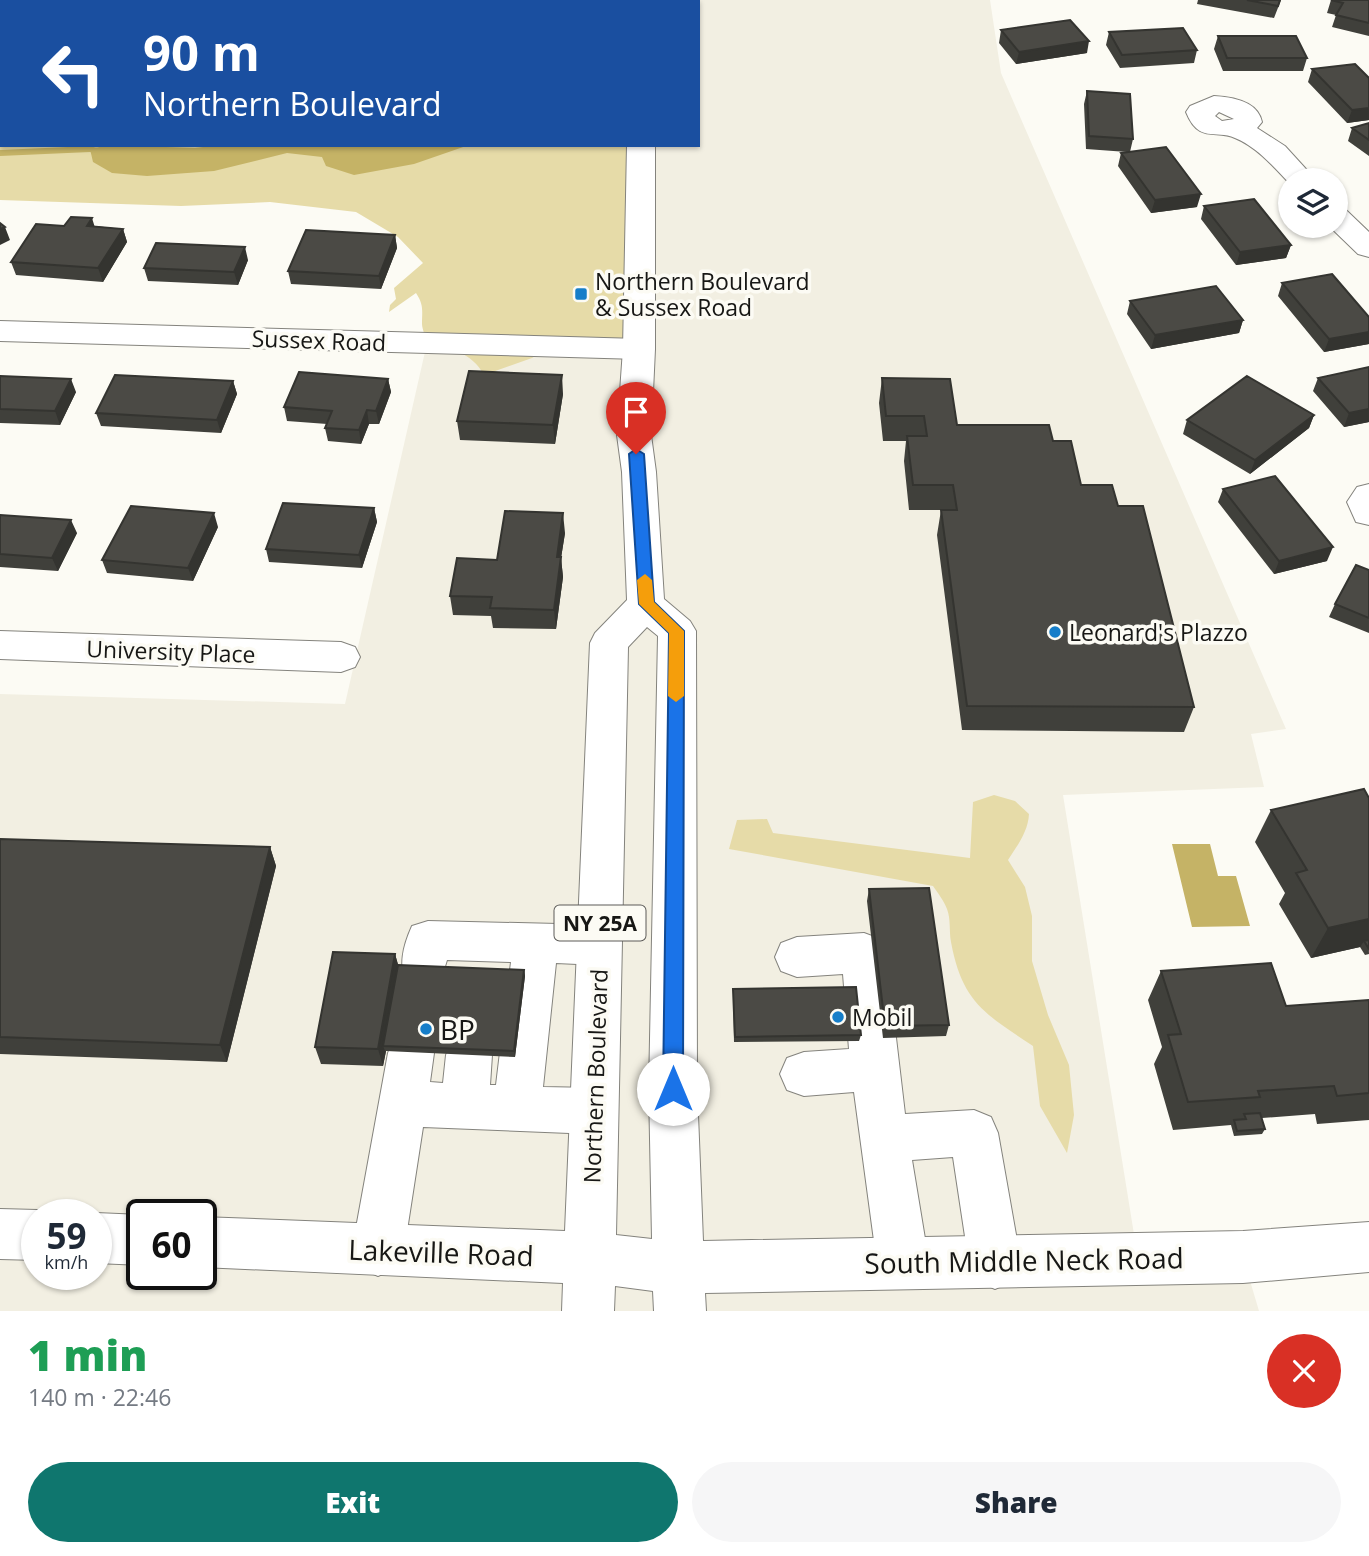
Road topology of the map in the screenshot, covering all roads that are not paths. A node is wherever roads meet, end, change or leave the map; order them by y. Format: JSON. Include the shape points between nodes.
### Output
{"nodes":[{"id":1,"x":1239,"y":128,"type":"dead end"},
{"id":2,"x":642,"y":147,"type":"edge"},
{"id":3,"x":1290,"y":168,"type":"edge"},
{"id":4,"x":1348,"y":228,"type":"edge"},
{"id":5,"x":1369,"y":248,"type":"edge"},
{"id":6,"x":0,"y":331,"type":"edge"},
{"id":7,"x":639,"y":349,"type":"junction"},
{"id":8,"x":1369,"y":496,"type":"edge"},
{"id":9,"x":1369,"y":513,"type":"edge"},
{"id":10,"x":646,"y":604,"type":"junction"},
{"id":11,"x":0,"y":645,"type":"edge"},
{"id":12,"x":341,"y":657,"type":"dead end"},
{"id":13,"x":536,"y":943,"type":"junction"},
{"id":14,"x":599,"y":945,"type":"junction"},
{"id":15,"x":797,"y":957,"type":"dead end"},
{"id":16,"x":423,"y":972,"type":"edge"},
{"id":17,"x":411,"y":1053,"type":"edge"},
{"id":18,"x":469,"y":1055,"type":"edge"},
{"id":19,"x":874,"y":1069,"type":"junction"},
{"id":20,"x":804,"y":1074,"type":"dead end"},
{"id":21,"x":402,"y":1104,"type":"junction"},
{"id":22,"x":464,"y":1106,"type":"junction"},
{"id":23,"x":517,"y":1108,"type":"junction"},
{"id":24,"x":594,"y":1111,"type":"junction"},
{"id":25,"x":884,"y":1138,"type":"junction"},
{"id":26,"x":0,"y":1234,"type":"edge"},
{"id":27,"x":21,"y":1235,"type":"edge"},
{"id":28,"x":217,"y":1243,"type":"edge"},
{"id":29,"x":1369,"y":1247,"type":"edge"},
{"id":30,"x":378,"y":1250,"type":"junction"},
{"id":31,"x":589,"y":1258,"type":"junction"},
{"id":32,"x":903,"y":1263,"type":"junction"},
{"id":33,"x":995,"y":1264,"type":"junction"},
{"id":34,"x":680,"y":1289,"type":"edge"},
{"id":35,"x":587,"y":1311,"type":"edge"}],
"edges":[{"from":1,"to":3,"type":"main road"},
{"from":2,"to":7,"type":"main road"},
{"from":4,"to":5,"type":"main road"},
{"from":6,"to":7,"type":"main road","name":"Sussex Road"},
{"from":7,"to":10,"type":"main road","via":[[634,435]]},
{"from":8,"to":9,"type":"main road","via":[[1365,502]]},
{"from":10,"to":14,"type":"main road","name":"Northern Boulevard","number":"NY 25A","via":[[609,643]]},
{"from":10,"to":34,"type":"main road","number":"NY 25A","via":[[677,631],[673,1089]]},
{"from":11,"to":12,"type":"main road","name":"University Place"},
{"from":13,"to":14,"type":"main road"},
{"from":13,"to":16,"type":"main road","via":[[478,958],[428,940]]},
{"from":13,"to":23,"type":"main road"},
{"from":14,"to":24,"type":"main road","name":"Northern Boulevard","number":"NY 25A"},
{"from":15,"to":19,"type":"main road","via":[[864,954]]},
{"from":17,"to":21,"type":"main road"},
{"from":18,"to":22,"type":"main road"},
{"from":19,"to":20,"type":"main road"},
{"from":19,"to":25,"type":"main road"},
{"from":21,"to":22,"type":"main road"},
{"from":21,"to":30,"type":"main road"},
{"from":22,"to":23,"type":"main road"},
{"from":23,"to":24,"type":"main road"},
{"from":24,"to":31,"type":"main road","name":"Northern Boulevard","number":"NY 25A"},
{"from":25,"to":32,"type":"main road"},
{"from":25,"to":33,"type":"main road","via":[[974,1133]]},
{"from":26,"to":27,"type":"main road"},
{"from":28,"to":30,"type":"main road","name":"Lakeville Road"},
{"from":29,"to":33,"type":"main road","name":"South Middle Neck Road","via":[[1243,1257]]},
{"from":30,"to":31,"type":"main road","name":"Lakeville Road"},
{"from":31,"to":34,"type":"main road","name":"Lakeville Road"},
{"from":31,"to":35,"type":"main road","name":"Northern Boulevard","number":"NY 25A"},
{"from":32,"to":33,"type":"main road","name":"South Middle Neck Road"},
{"from":32,"to":34,"type":"main road","name":"South Middle Neck Road","via":[[816,1263]]}]}
